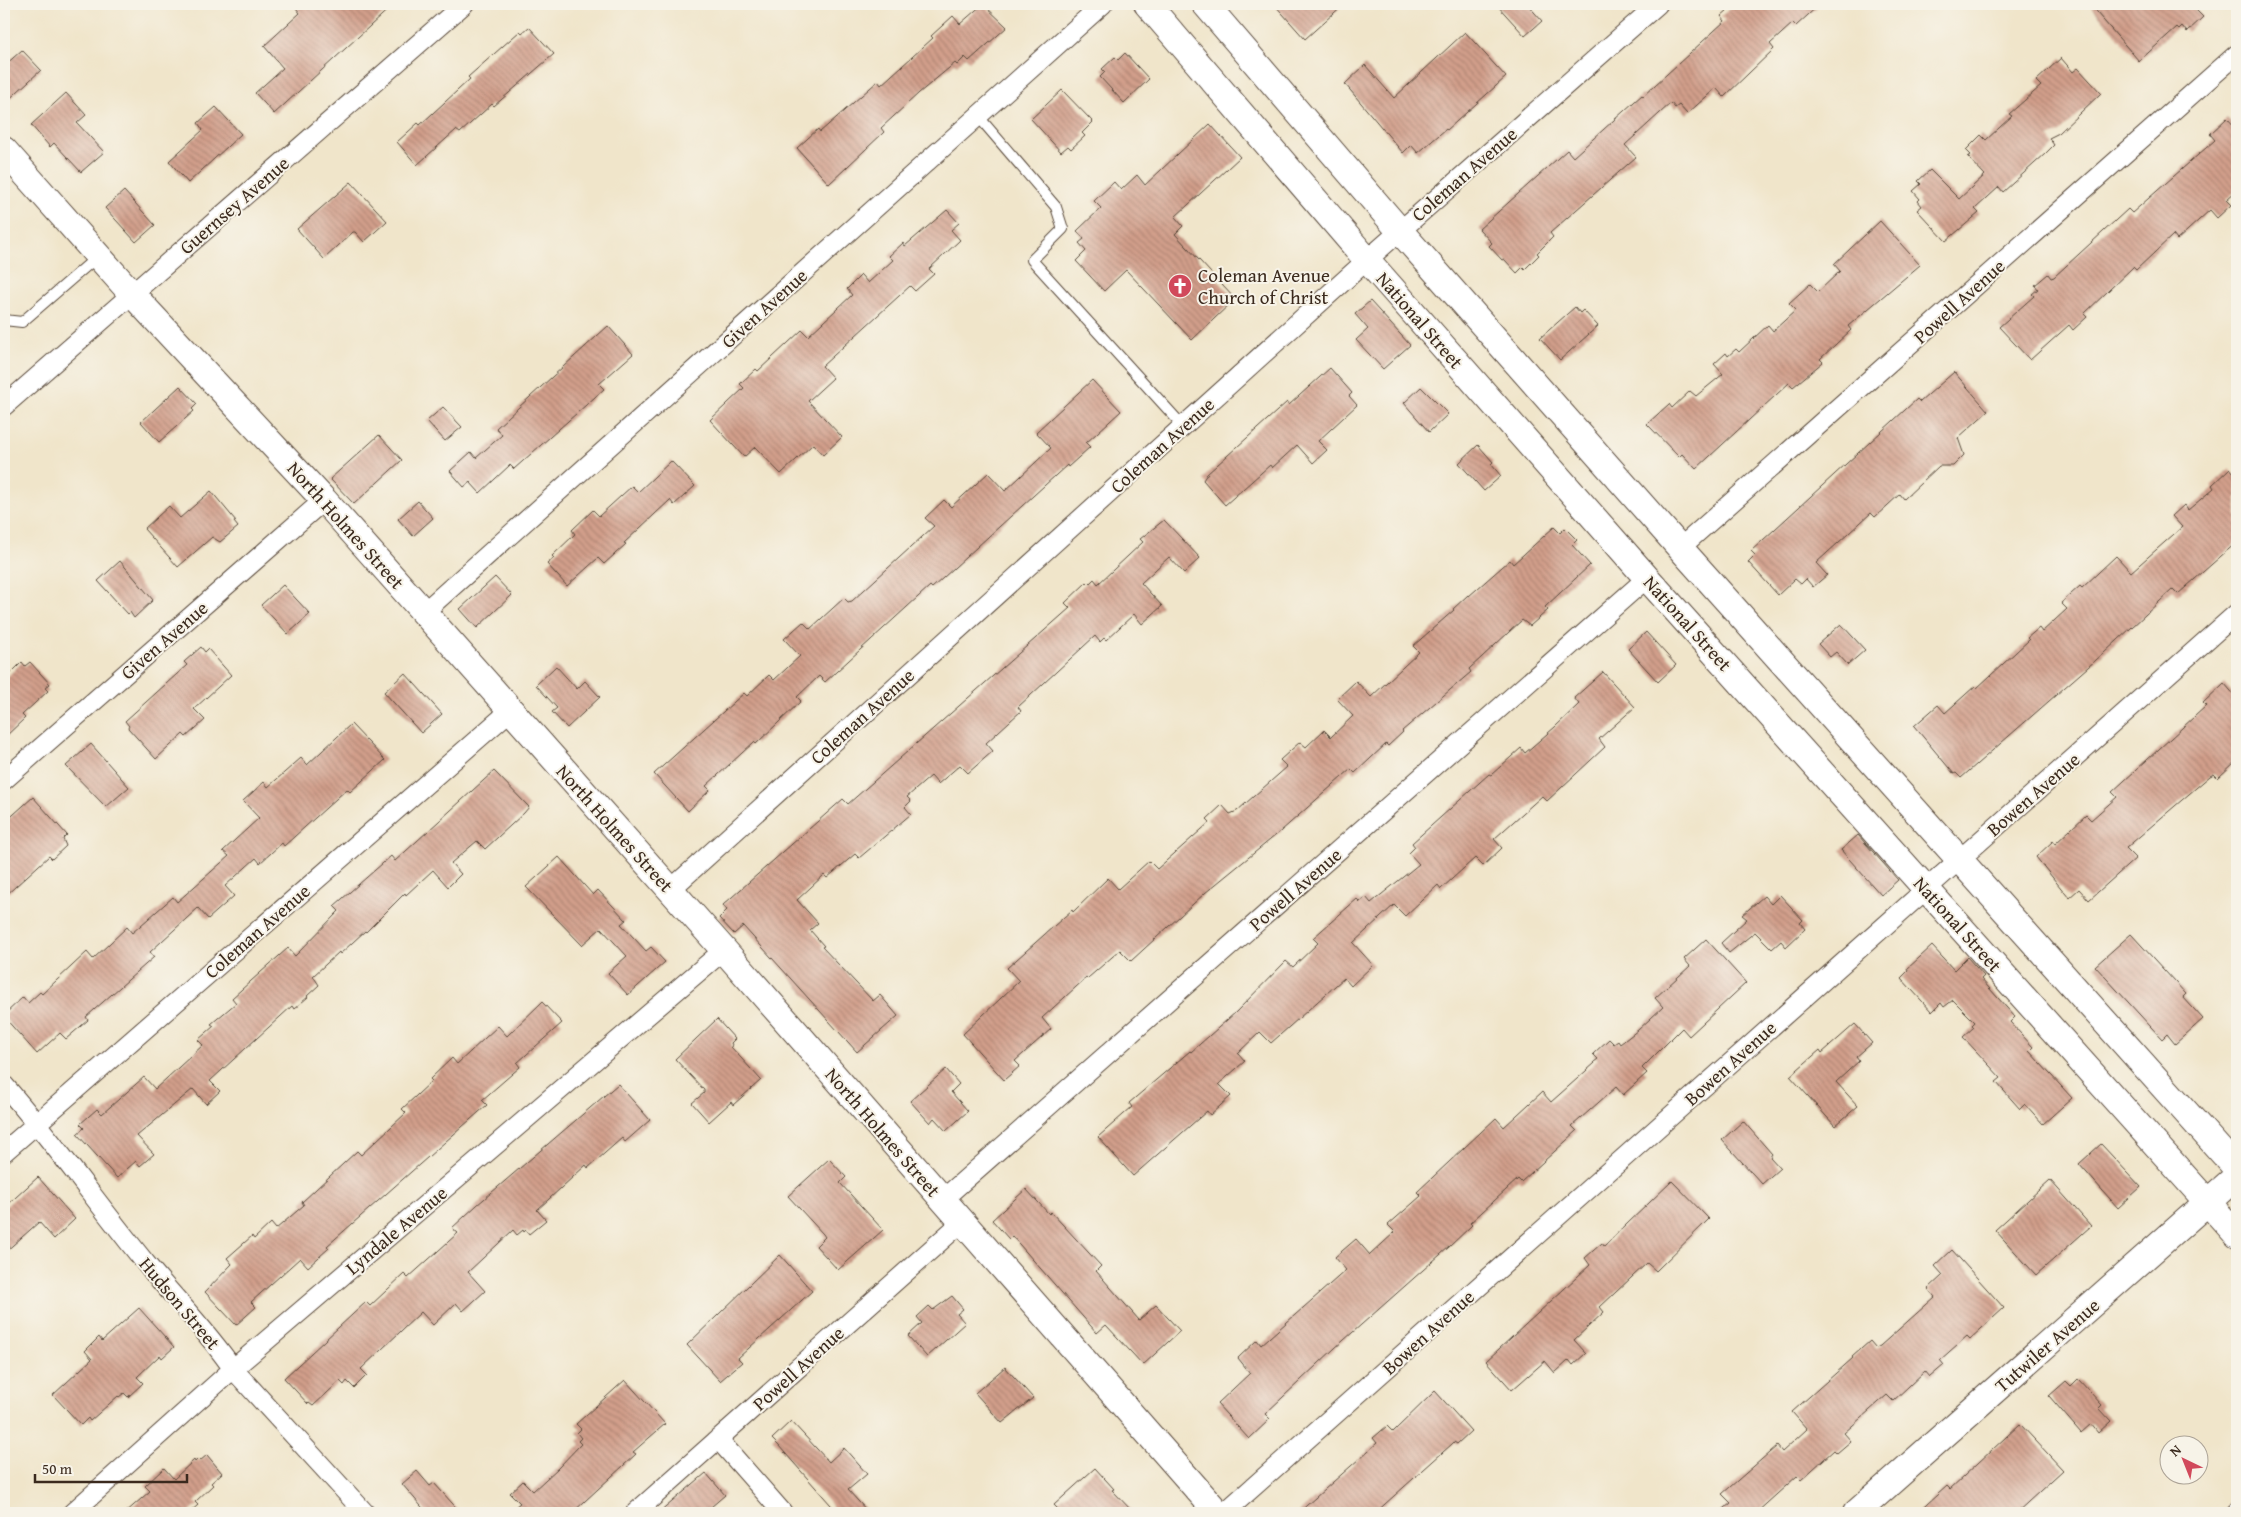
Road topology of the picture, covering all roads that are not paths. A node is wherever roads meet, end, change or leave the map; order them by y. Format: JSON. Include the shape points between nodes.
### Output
{"nodes":[{"id":1,"x":464,"y":4,"type":"edge"},
{"id":2,"x":1103,"y":4,"type":"edge"},
{"id":3,"x":1146,"y":4,"type":"edge"},
{"id":4,"x":1205,"y":4,"type":"edge"},
{"id":5,"x":1658,"y":4,"type":"edge"},
{"id":6,"x":2237,"y":54,"type":"edge"},
{"id":7,"x":978,"y":116,"type":"junction"},
{"id":8,"x":4,"y":150,"type":"edge"},
{"id":9,"x":1400,"y":230,"type":"junction"},
{"id":10,"x":98,"y":256,"type":"junction"},
{"id":11,"x":1367,"y":260,"type":"junction"},
{"id":12,"x":132,"y":294,"type":"junction"},
{"id":13,"x":4,"y":320,"type":"edge"},
{"id":14,"x":4,"y":406,"type":"edge"},
{"id":15,"x":1183,"y":426,"type":"junction"},
{"id":16,"x":324,"y":500,"type":"junction"},
{"id":17,"x":1680,"y":548,"type":"junction"},
{"id":18,"x":1647,"y":578,"type":"junction"},
{"id":19,"x":424,"y":612,"type":"junction"},
{"id":20,"x":2237,"y":614,"type":"edge"},
{"id":21,"x":511,"y":710,"type":"junction"},
{"id":22,"x":4,"y":780,"type":"edge"},
{"id":23,"x":1960,"y":858,"type":"junction"},
{"id":24,"x":1926,"y":888,"type":"junction"},
{"id":25,"x":670,"y":890,"type":"junction"},
{"id":26,"x":724,"y":950,"type":"junction"},
{"id":27,"x":4,"y":1085,"type":"edge"},
{"id":28,"x":36,"y":1122,"type":"junction"},
{"id":29,"x":4,"y":1152,"type":"edge"},
{"id":30,"x":2237,"y":1169,"type":"edge"},
{"id":31,"x":2237,"y":1176,"type":"edge"},
{"id":32,"x":942,"y":1200,"type":"junction"},
{"id":33,"x":2209,"y":1201,"type":"junction"},
{"id":34,"x":962,"y":1222,"type":"junction"},
{"id":35,"x":2237,"y":1235,"type":"edge"},
{"id":36,"x":233,"y":1369,"type":"junction"},
{"id":37,"x":718,"y":1440,"type":"junction"},
{"id":38,"x":2237,"y":1506,"type":"edge"},
{"id":39,"x":72,"y":1513,"type":"edge"},
{"id":40,"x":365,"y":1513,"type":"edge"},
{"id":41,"x":635,"y":1513,"type":"edge"},
{"id":42,"x":783,"y":1513,"type":"edge"},
{"id":43,"x":1218,"y":1513,"type":"edge"},
{"id":44,"x":1224,"y":1513,"type":"edge"},
{"id":45,"x":1856,"y":1513,"type":"edge"},
{"id":46,"x":2231,"y":1513,"type":"edge"}],
"edges":[{"from":1,"to":12,"type":"street","name":"Guernsey Avenue"},
{"from":2,"to":7,"type":"street","name":"Given Avenue"},
{"from":3,"to":11,"type":"main road","name":"National Street"},
{"from":4,"to":9,"type":"main road"},
{"from":5,"to":9,"type":"street","name":"Coleman Avenue"},
{"from":6,"to":17,"type":"street","name":"Powell Avenue"},
{"from":7,"to":15,"type":"lane","via":[[1056,207],[1060,216],[1063,229],[1032,260]]},
{"from":7,"to":19,"type":"street","name":"Given Avenue"},
{"from":8,"to":10,"type":"main road","name":"North Holmes Street"},
{"from":9,"to":11,"type":"street","name":"Coleman Avenue"},
{"from":9,"to":17,"type":"main road"},
{"from":10,"to":12,"type":"main road","name":"North Holmes Street"},
{"from":10,"to":13,"type":"lane","via":[[22,322]]},
{"from":11,"to":15,"type":"street","name":"Coleman Avenue"},
{"from":11,"to":18,"type":"main road","name":"National Street"},
{"from":12,"to":14,"type":"street","name":"Guernsey Avenue"},
{"from":12,"to":16,"type":"main road","name":"North Holmes Street"},
{"from":15,"to":25,"type":"street","name":"Coleman Avenue"},
{"from":16,"to":19,"type":"main road","name":"North Holmes Street"},
{"from":16,"to":22,"type":"street","name":"Given Avenue"},
{"from":17,"to":23,"type":"main road"},
{"from":18,"to":24,"type":"main road","name":"National Street"},
{"from":18,"to":32,"type":"street","name":"Powell Avenue"},
{"from":19,"to":21,"type":"main road","name":"North Holmes Street"},
{"from":20,"to":23,"type":"street","name":"Bowen Avenue"},
{"from":21,"to":25,"type":"main road","name":"North Holmes Street"},
{"from":21,"to":28,"type":"street","name":"Coleman Avenue"},
{"from":23,"to":24,"type":"street","name":"Bowen Avenue"},
{"from":23,"to":30,"type":"main road"},
{"from":24,"to":33,"type":"main road","name":"National Street"},
{"from":24,"to":44,"type":"street","name":"Bowen Avenue"},
{"from":25,"to":26,"type":"main road","name":"North Holmes Street"},
{"from":26,"to":32,"type":"main road","name":"North Holmes Street"},
{"from":26,"to":36,"type":"street","name":"Lyndale Avenue"},
{"from":27,"to":28,"type":"street","name":"Hudson Street"},
{"from":28,"to":29,"type":"street","name":"Coleman Avenue"},
{"from":28,"to":36,"type":"street","name":"Hudson Street"},
{"from":31,"to":33,"type":"main road","name":"Tutwiler Avenue"},
{"from":32,"to":34,"type":"main road","name":"North Holmes Street"},
{"from":33,"to":35,"type":"main road","name":"National Street"},
{"from":33,"to":45,"type":"main road","name":"Tutwiler Avenue"},
{"from":34,"to":37,"type":"street","name":"Powell Avenue"},
{"from":34,"to":43,"type":"main road","name":"North Holmes Street"},
{"from":36,"to":39,"type":"street","name":"Lyndale Avenue"},
{"from":36,"to":40,"type":"street","name":"Hudson Street"},
{"from":37,"to":41,"type":"street","name":"Powell Avenue"},
{"from":37,"to":42,"type":"street"},
{"from":38,"to":46,"type":"lane"}]}
